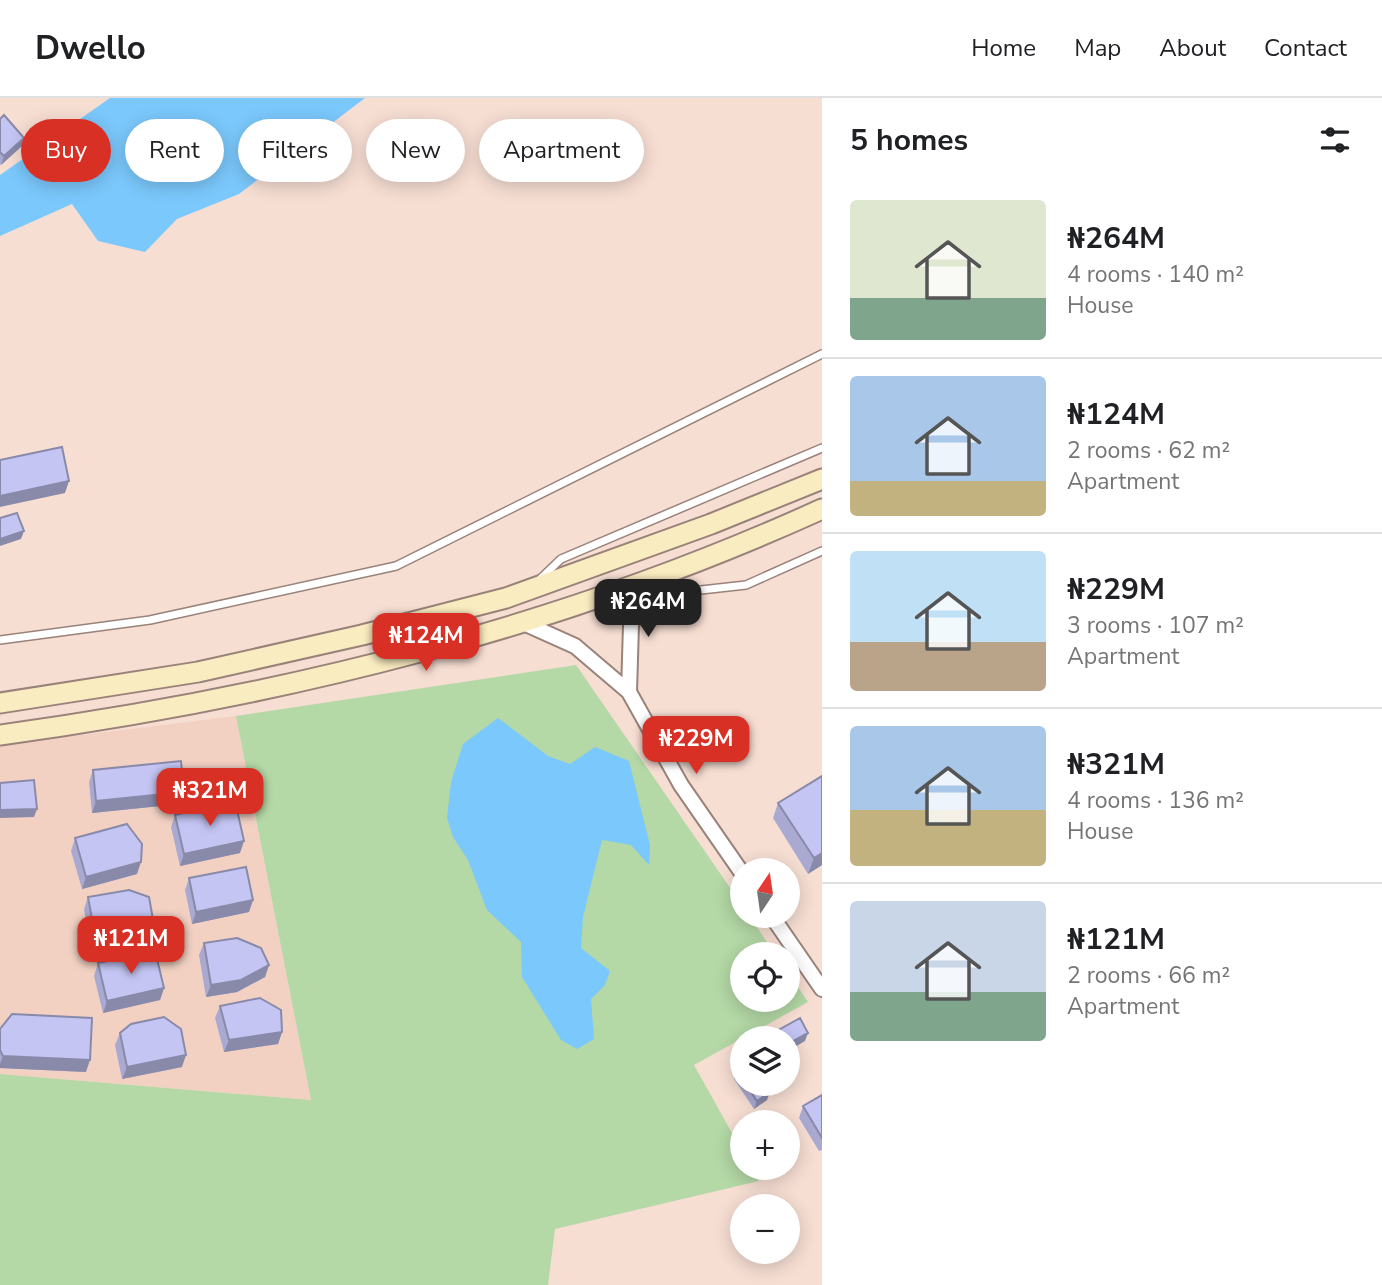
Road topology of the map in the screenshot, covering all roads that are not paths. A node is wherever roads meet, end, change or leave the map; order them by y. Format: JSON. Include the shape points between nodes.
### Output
{"nodes":[{"id":1,"x":822,"y":354,"type":"edge"},
{"id":2,"x":822,"y":448,"type":"edge"},
{"id":3,"x":822,"y":479,"type":"edge"},
{"id":4,"x":822,"y":509,"type":"edge"},
{"id":5,"x":822,"y":551,"type":"edge"},
{"id":6,"x":527,"y":590,"type":"junction"},
{"id":7,"x":645,"y":590,"type":"junction"},
{"id":8,"x":526,"y":624,"type":"junction"},
{"id":9,"x":0,"y":640,"type":"edge"},
{"id":10,"x":629,"y":692,"type":"junction"},
{"id":11,"x":0,"y":703,"type":"edge"},
{"id":12,"x":0,"y":735,"type":"edge"},
{"id":13,"x":732,"y":858,"type":"edge"},
{"id":14,"x":780,"y":928,"type":"edge"},
{"id":15,"x":822,"y":989,"type":"edge"}],
"edges":[{"from":1,"to":9,"type":"lane","via":[[396,566],[150,620]]},
{"from":2,"to":6,"type":"lane","via":[[561,559]]},
{"from":3,"to":6,"type":"main road"},
{"from":4,"to":7,"type":"main road"},
{"from":5,"to":7,"type":"lane","via":[[746,585]]},
{"from":6,"to":11,"type":"main road","via":[[362,635],[198,672]]},
{"from":7,"to":8,"type":"main road","via":[[590,601]]},
{"from":7,"to":10,"type":"street","via":[[631,625]]},
{"from":8,"to":10,"type":"street","via":[[575,646]]},
{"from":8,"to":12,"type":"main road","via":[[405,658],[280,685]]},
{"from":10,"to":13,"type":"street","via":[[681,785]]},
{"from":14,"to":15,"type":"street"}]}
